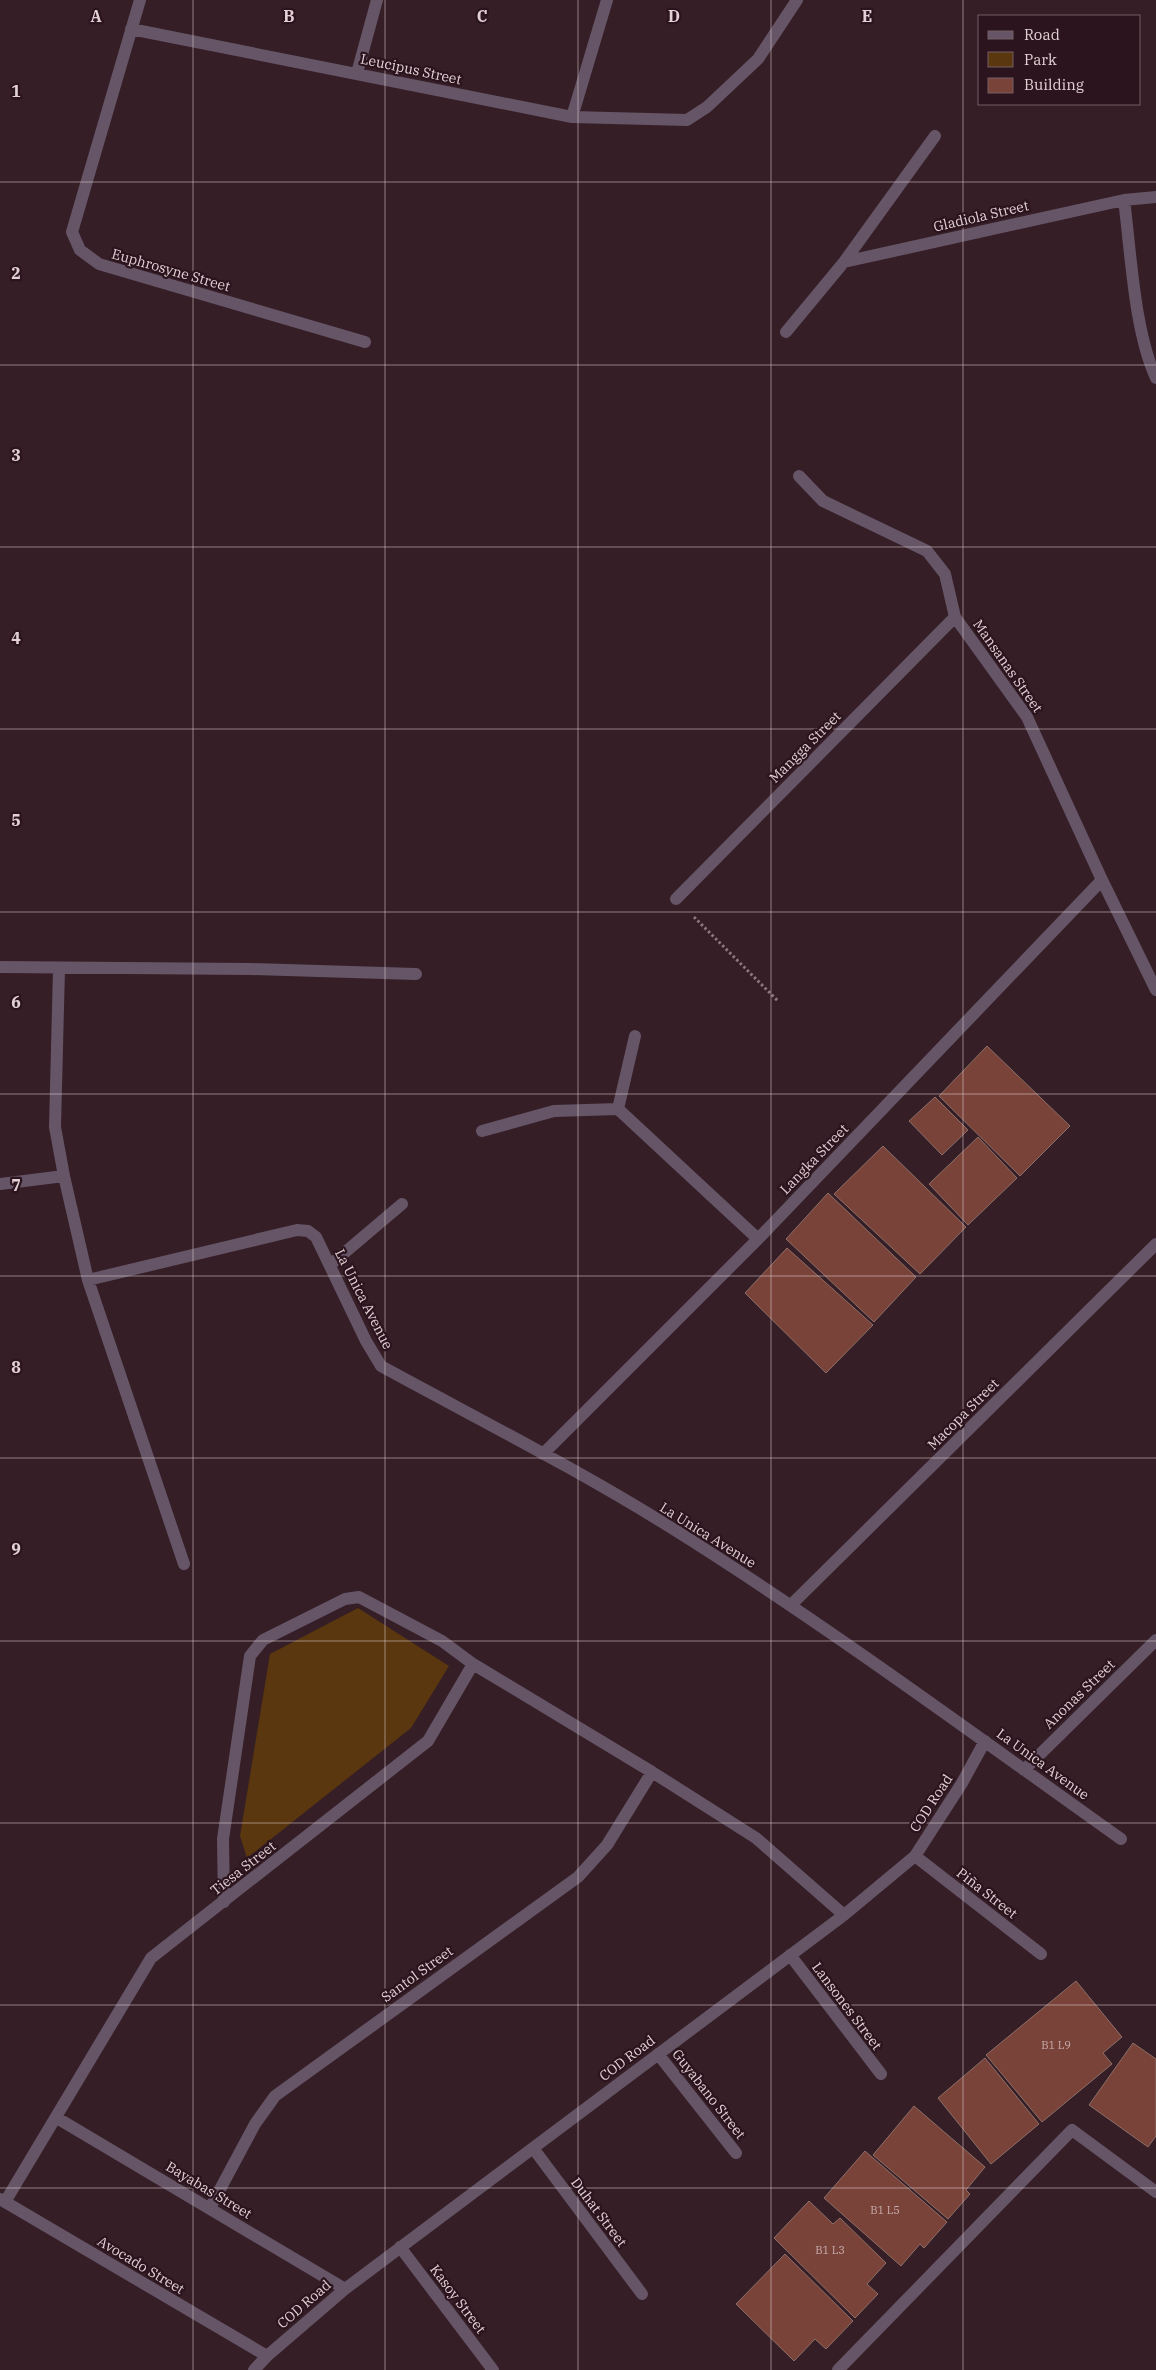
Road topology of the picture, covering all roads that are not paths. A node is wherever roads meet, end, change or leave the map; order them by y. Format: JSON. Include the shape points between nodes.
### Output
{"nodes":[{"id":1,"x":140,"y":0,"type":"edge"},
{"id":2,"x":377,"y":0,"type":"edge"},
{"id":3,"x":607,"y":0,"type":"edge"},
{"id":4,"x":797,"y":0,"type":"edge"},
{"id":5,"x":131,"y":29,"type":"junction"},
{"id":6,"x":357,"y":73,"type":"junction"},
{"id":7,"x":572,"y":117,"type":"junction"},
{"id":8,"x":935,"y":136,"type":"dead end"},
{"id":9,"x":1156,"y":197,"type":"edge"},
{"id":10,"x":1124,"y":200,"type":"junction"},
{"id":11,"x":844,"y":262,"type":"junction"},
{"id":12,"x":786,"y":332,"type":"dead end"},
{"id":13,"x":365,"y":342,"type":"dead end"},
{"id":14,"x":1156,"y":378,"type":"edge"},
{"id":15,"x":799,"y":476,"type":"dead end"},
{"id":16,"x":955,"y":616,"type":"junction"},
{"id":17,"x":1102,"y":880,"type":"junction"},
{"id":18,"x":676,"y":899,"type":"road end"},
{"id":19,"x":0,"y":967,"type":"edge"},
{"id":20,"x":59,"y":969,"type":"junction"},
{"id":21,"x":416,"y":974,"type":"dead end"},
{"id":22,"x":1156,"y":990,"type":"edge"},
{"id":23,"x":635,"y":1036,"type":"dead end"},
{"id":24,"x":618,"y":1108,"type":"junction"},
{"id":25,"x":482,"y":1131,"type":"dead end"},
{"id":26,"x":64,"y":1176,"type":"junction"},
{"id":27,"x":0,"y":1184,"type":"edge"},
{"id":28,"x":402,"y":1204,"type":"dead end"},
{"id":29,"x":758,"y":1239,"type":"junction"},
{"id":30,"x":1156,"y":1244,"type":"edge"},
{"id":31,"x":330,"y":1265,"type":"junction"},
{"id":32,"x":88,"y":1280,"type":"junction"},
{"id":33,"x":543,"y":1454,"type":"junction"},
{"id":34,"x":184,"y":1564,"type":"dead end"},
{"id":35,"x":790,"y":1605,"type":"junction"},
{"id":36,"x":1156,"y":1640,"type":"edge"},
{"id":37,"x":473,"y":1664,"type":"junction"},
{"id":38,"x":986,"y":1741,"type":"junction"},
{"id":39,"x":1024,"y":1770,"type":"junction"},
{"id":40,"x":652,"y":1772,"type":"junction"},
{"id":41,"x":1120,"y":1839,"type":"dead end"},
{"id":42,"x":915,"y":1856,"type":"junction"},
{"id":43,"x":224,"y":1902,"type":"junction"},
{"id":44,"x":844,"y":1915,"type":"junction"},
{"id":45,"x":1041,"y":1954,"type":"dead end"},
{"id":46,"x":790,"y":1955,"type":"junction"},
{"id":47,"x":658,"y":2054,"type":"junction"},
{"id":48,"x":881,"y":2074,"type":"dead end"},
{"id":49,"x":57,"y":2118,"type":"junction"},
{"id":50,"x":533,"y":2148,"type":"junction"},
{"id":51,"x":736,"y":2153,"type":"dead end"},
{"id":52,"x":1156,"y":2192,"type":"edge"},
{"id":53,"x":3,"y":2200,"type":"edge"},
{"id":54,"x":210,"y":2208,"type":"junction"},
{"id":55,"x":400,"y":2247,"type":"junction"},
{"id":56,"x":345,"y":2289,"type":"junction"},
{"id":57,"x":642,"y":2294,"type":"dead end"},
{"id":58,"x":267,"y":2356,"type":"junction"},
{"id":59,"x":254,"y":2370,"type":"edge"},
{"id":60,"x":492,"y":2370,"type":"edge"},
{"id":61,"x":838,"y":2370,"type":"edge"}],
"edges":[{"from":1,"to":5,"type":"street","name":"Euphrosyne Street"},
{"from":2,"to":6,"type":"street"},
{"from":3,"to":7,"type":"street"},
{"from":4,"to":7,"type":"street","name":"Leucipus Street","via":[[758,60],[707,107],[687,120]]},
{"from":5,"to":6,"type":"street","name":"Leucipus Street"},
{"from":5,"to":13,"type":"street","name":"Euphrosyne Street","via":[[72,232],[80,250],[99,264]]},
{"from":6,"to":7,"type":"street","name":"Leucipus Street"},
{"from":8,"to":11,"type":"street"},
{"from":9,"to":10,"type":"street","name":"Gladiola Street"},
{"from":10,"to":11,"type":"street","name":"Gladiola Street"},
{"from":10,"to":14,"type":"street","via":[[1139,315],[1149,364]]},
{"from":11,"to":12,"type":"street"},
{"from":15,"to":16,"type":"street","name":"Mansanas Street","via":[[823,501],[927,551],[945,574]]},
{"from":16,"to":17,"type":"street","name":"Mansanas Street","via":[[1027,718]]},
{"from":16,"to":18,"type":"street","name":"Mangga Street"},
{"from":17,"to":22,"type":"street","name":"Mansanas Street"},
{"from":17,"to":29,"type":"street","name":"Langka Street"},
{"from":19,"to":20,"type":"street"},
{"from":20,"to":21,"type":"street","via":[[251,969]]},
{"from":20,"to":26,"type":"street","via":[[55,1127]]},
{"from":23,"to":24,"type":"street"},
{"from":24,"to":25,"type":"street","via":[[554,1111]]},
{"from":24,"to":29,"type":"street"},
{"from":26,"to":27,"type":"street"},
{"from":26,"to":32,"type":"street"},
{"from":28,"to":31,"type":"street"},
{"from":29,"to":33,"type":"street","name":"Langka Street"},
{"from":30,"to":35,"type":"street","name":"Macopa Street"},
{"from":31,"to":32,"type":"street","name":"La Unica Avenue","via":[[316,1237],[308,1231],[297,1230]]},
{"from":31,"to":33,"type":"street","name":"La Unica Avenue","via":[[366,1342],[381,1366]]},
{"from":32,"to":34,"type":"street"},
{"from":33,"to":35,"type":"street","name":"La Unica Avenue","via":[[668,1526]]},
{"from":35,"to":38,"type":"street","name":"La Unica Avenue"},
{"from":36,"to":39,"type":"street","name":"Anonas Street"},
{"from":37,"to":40,"type":"street"},
{"from":37,"to":43,"type":"street","name":"Tiesa Street","via":[[428,1741]]},
{"from":37,"to":43,"type":"street","via":[[442,1641],[358,1597],[346,1599],[264,1640],[250,1656],[223,1839]]},
{"from":38,"to":39,"type":"street","name":"La Unica Avenue"},
{"from":38,"to":42,"type":"street","name":"COD Road"},
{"from":39,"to":41,"type":"street","name":"La Unica Avenue"},
{"from":40,"to":44,"type":"street","via":[[756,1838]]},
{"from":40,"to":54,"type":"street","name":"Santol Street","via":[[607,1845],[578,1877],[274,2096],[254,2124]]},
{"from":42,"to":44,"type":"street","name":"COD Road"},
{"from":42,"to":45,"type":"street","name":"Piña Street"},
{"from":43,"to":49,"type":"street","name":"Tiesa Street","via":[[151,1958]]},
{"from":44,"to":46,"type":"street","name":"COD Road"},
{"from":46,"to":47,"type":"street","name":"COD Road"},
{"from":46,"to":48,"type":"street","name":"Lansones Street"},
{"from":47,"to":50,"type":"street","name":"COD Road"},
{"from":47,"to":51,"type":"street","name":"Guyabano Street"},
{"from":49,"to":53,"type":"street","name":"Tiesa Street"},
{"from":49,"to":54,"type":"street","name":"Bayabas Street"},
{"from":50,"to":55,"type":"street","name":"COD Road"},
{"from":50,"to":57,"type":"street","name":"Duhat Street"},
{"from":52,"to":61,"type":"street","via":[[1072,2130]]},
{"from":53,"to":58,"type":"street","name":"Avocado Street"},
{"from":54,"to":56,"type":"street","name":"Bayabas Street"},
{"from":55,"to":56,"type":"street","name":"COD Road"},
{"from":55,"to":60,"type":"street","name":"Kasoy Street"},
{"from":56,"to":58,"type":"street","name":"COD Road"},
{"from":58,"to":59,"type":"street","name":"COD Road"}]}
